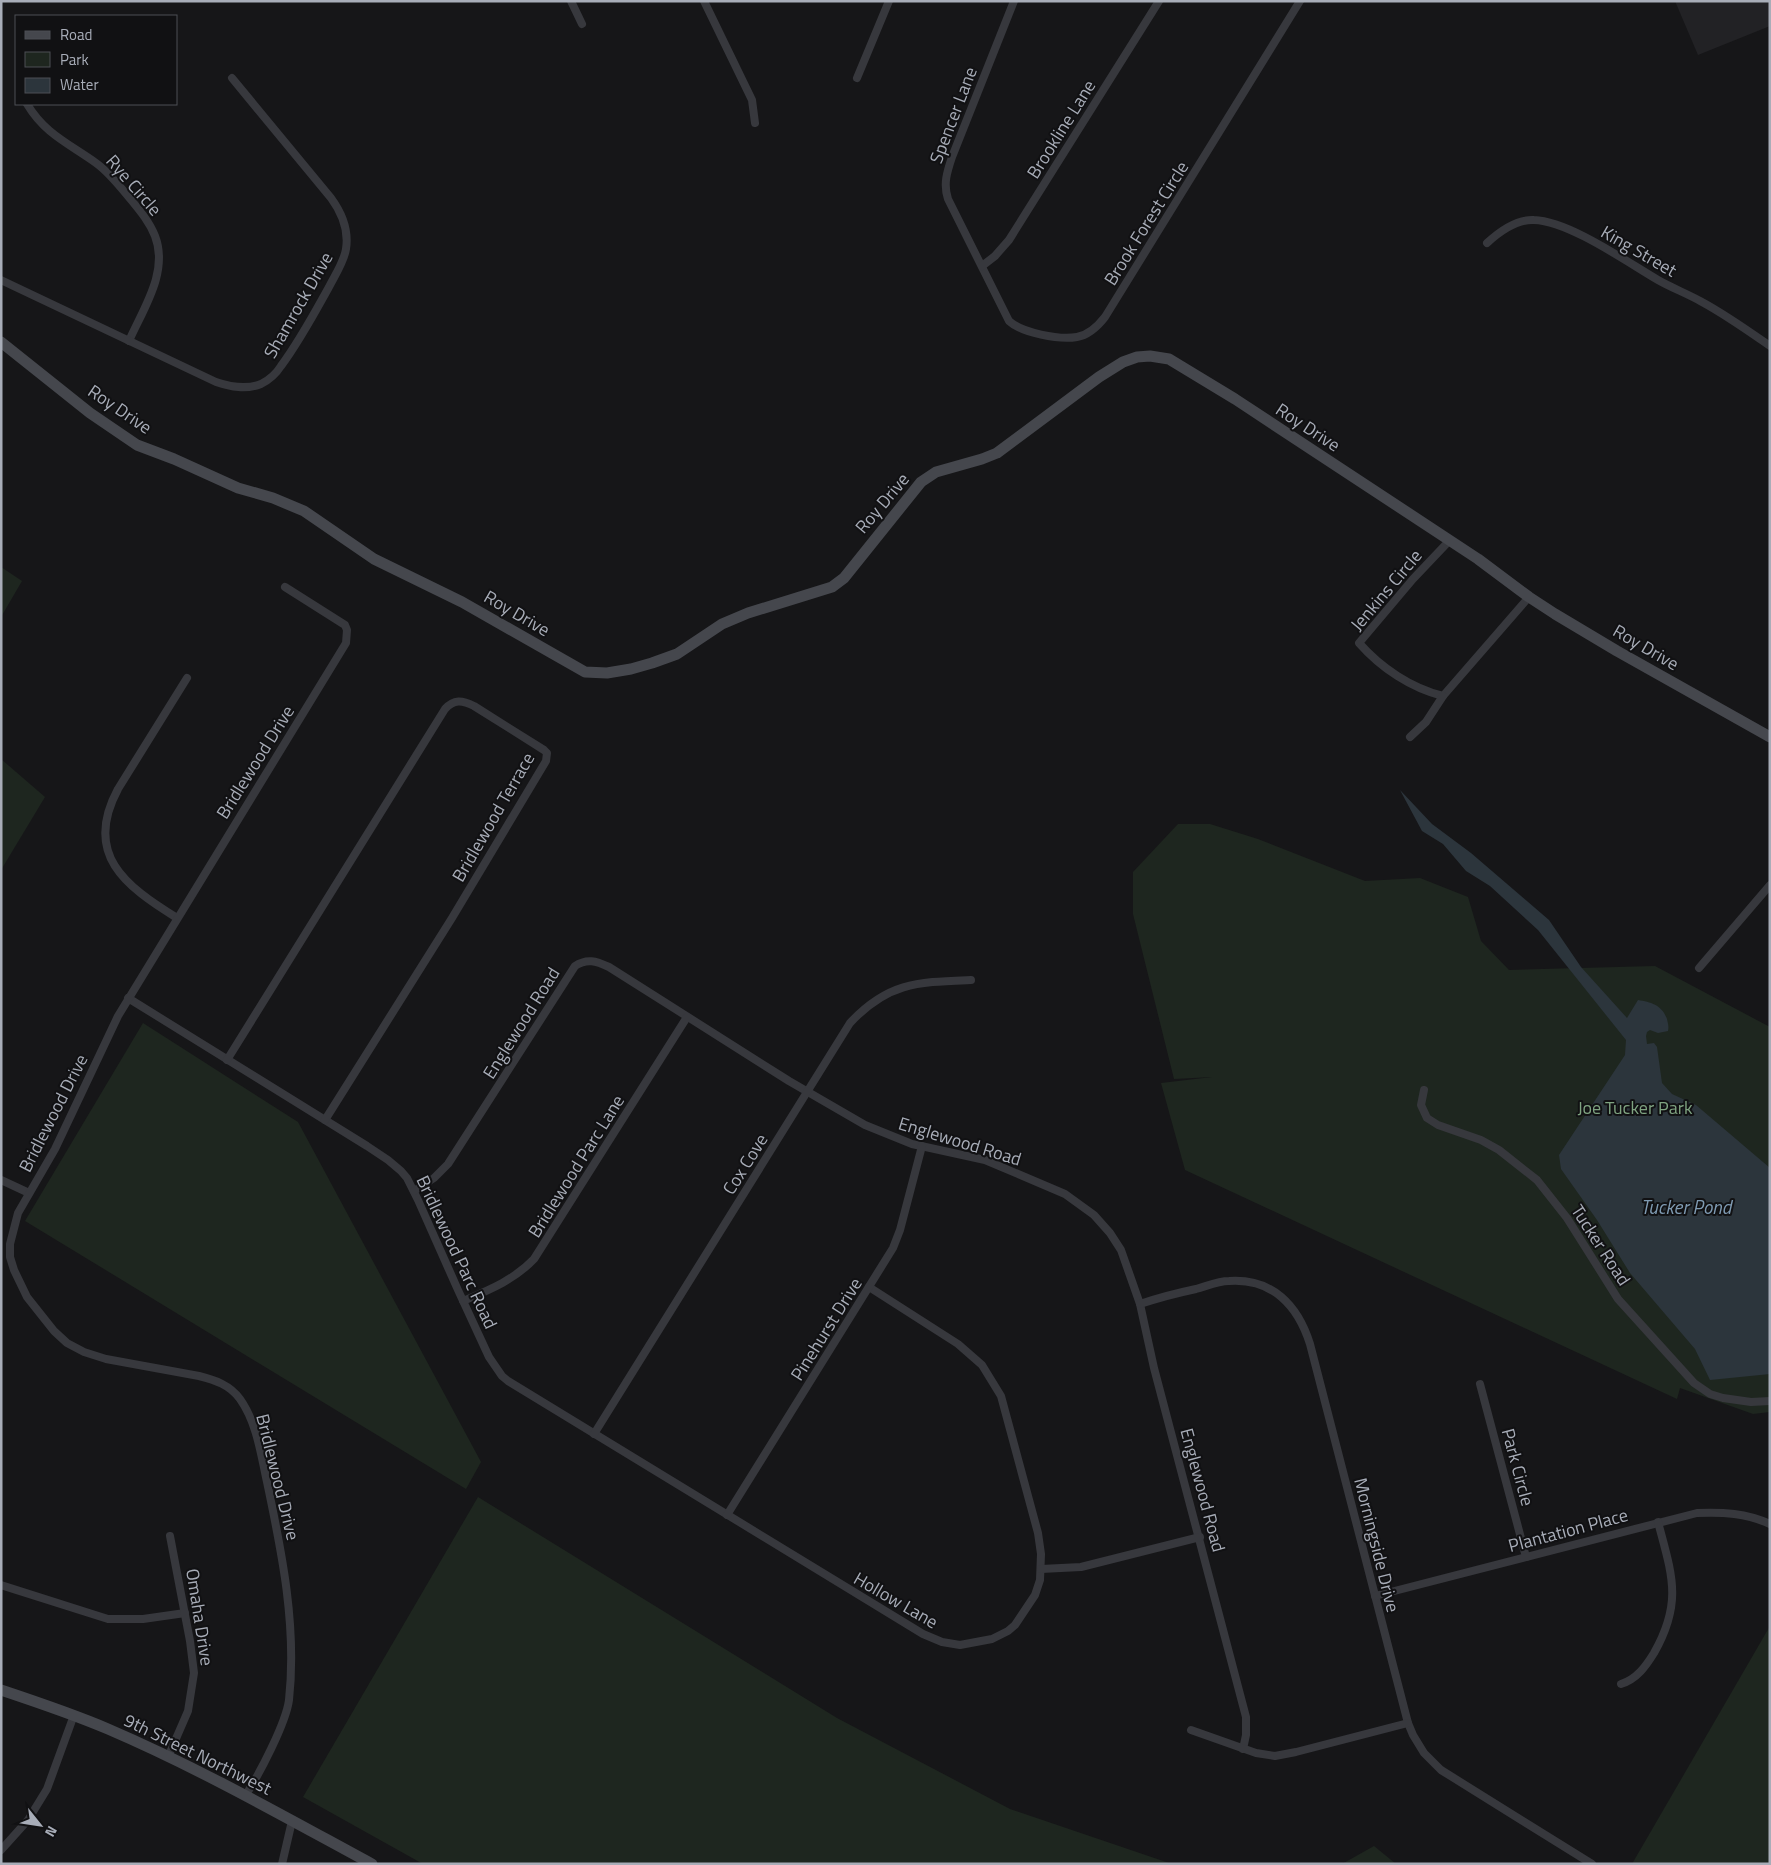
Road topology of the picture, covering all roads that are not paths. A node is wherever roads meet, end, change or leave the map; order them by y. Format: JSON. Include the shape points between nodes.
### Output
{"nodes":[{"id":1,"x":570,"y":1,"type":"edge"},
{"id":2,"x":704,"y":1,"type":"edge"},
{"id":3,"x":889,"y":1,"type":"edge"},
{"id":4,"x":1014,"y":1,"type":"edge"},
{"id":5,"x":1159,"y":1,"type":"edge"},
{"id":6,"x":1300,"y":1,"type":"edge"},
{"id":7,"x":582,"y":24,"type":"dead end"},
{"id":8,"x":232,"y":78,"type":"dead end"},
{"id":9,"x":856,"y":78,"type":"dead end"},
{"id":10,"x":28,"y":105,"type":"edge"},
{"id":11,"x":755,"y":123,"type":"dead end"},
{"id":12,"x":1487,"y":243,"type":"dead end"},
{"id":13,"x":982,"y":266,"type":"junction"},
{"id":14,"x":1,"y":280,"type":"edge"},
{"id":15,"x":129,"y":340,"type":"junction"},
{"id":16,"x":1,"y":342,"type":"edge"},
{"id":17,"x":1770,"y":346,"type":"edge"},
{"id":18,"x":1450,"y":540,"type":"junction"},
{"id":19,"x":285,"y":587,"type":"dead end"},
{"id":20,"x":1529,"y":597,"type":"junction"},
{"id":21,"x":186,"y":678,"type":"dead end"},
{"id":22,"x":1442,"y":696,"type":"junction"},
{"id":23,"x":1410,"y":737,"type":"dead end"},
{"id":24,"x":1770,"y":737,"type":"edge"},
{"id":25,"x":1770,"y":886,"type":"edge"},
{"id":26,"x":177,"y":918,"type":"junction"},
{"id":27,"x":1699,"y":968,"type":"dead end"},
{"id":28,"x":971,"y":980,"type":"dead end"},
{"id":29,"x":128,"y":998,"type":"junction"},
{"id":30,"x":687,"y":1017,"type":"junction"},
{"id":31,"x":227,"y":1060,"type":"junction"},
{"id":32,"x":1424,"y":1090,"type":"dead end"},
{"id":33,"x":807,"y":1091,"type":"junction"},
{"id":34,"x":325,"y":1120,"type":"junction"},
{"id":35,"x":922,"y":1146,"type":"junction"},
{"id":36,"x":1,"y":1180,"type":"edge"},
{"id":37,"x":414,"y":1191,"type":"junction"},
{"id":38,"x":29,"y":1193,"type":"junction"},
{"id":39,"x":869,"y":1287,"type":"junction"},
{"id":40,"x":463,"y":1301,"type":"junction"},
{"id":41,"x":1140,"y":1304,"type":"junction"},
{"id":42,"x":1480,"y":1384,"type":"dead end"},
{"id":43,"x":1770,"y":1401,"type":"edge"},
{"id":44,"x":594,"y":1434,"type":"junction"},
{"id":45,"x":726,"y":1515,"type":"junction"},
{"id":46,"x":1658,"y":1522,"type":"junction"},
{"id":47,"x":1770,"y":1524,"type":"edge"},
{"id":48,"x":170,"y":1536,"type":"dead end"},
{"id":49,"x":1200,"y":1537,"type":"junction"},
{"id":50,"x":1526,"y":1557,"type":"junction"},
{"id":51,"x":1041,"y":1569,"type":"junction"},
{"id":52,"x":1,"y":1585,"type":"edge"},
{"id":53,"x":1375,"y":1596,"type":"junction"},
{"id":54,"x":185,"y":1613,"type":"junction"},
{"id":55,"x":1621,"y":1684,"type":"dead end"},
{"id":56,"x":1,"y":1690,"type":"edge"},
{"id":57,"x":74,"y":1715,"type":"junction"},
{"id":58,"x":1408,"y":1723,"type":"junction"},
{"id":59,"x":1191,"y":1730,"type":"dead end"},
{"id":60,"x":1243,"y":1749,"type":"junction"},
{"id":61,"x":168,"y":1757,"type":"junction"},
{"id":62,"x":245,"y":1796,"type":"junction"},
{"id":63,"x":292,"y":1821,"type":"junction"},
{"id":64,"x":1,"y":1850,"type":"edge"},
{"id":65,"x":355,"y":1860,"type":"edge"},
{"id":66,"x":282,"y":1864,"type":"edge"},
{"id":67,"x":372,"y":1864,"type":"edge"},
{"id":68,"x":1592,"y":1864,"type":"edge"}],
"edges":[{"from":1,"to":7,"type":"street"},
{"from":2,"to":11,"type":"street","via":[[752,100]]},
{"from":3,"to":9,"type":"street"},
{"from":4,"to":13,"type":"street","name":"Spencer Lane","via":[[946,174],[944,189]]},
{"from":5,"to":13,"type":"street","name":"Brookline Lane","via":[[1009,240]]},
{"from":6,"to":13,"type":"street","name":"Brook Forest Circle","via":[[1105,317],[1094,329],[1077,337],[1063,337],[1017,328],[1006,317]]},
{"from":8,"to":15,"type":"street","name":"Shamrock Drive","via":[[338,208],[347,238],[342,262],[281,367],[261,384],[228,386]]},
{"from":10,"to":15,"type":"street","name":"Rye Circle","via":[[54,136],[104,170],[143,215],[156,237],[159,255],[157,277]]},
{"from":12,"to":17,"type":"street","name":"King Street","via":[[1503,229],[1515,224],[1533,220],[1551,223],[1702,302]]},
{"from":14,"to":15,"type":"street","name":"Shamrock Drive"},
{"from":16,"to":18,"type":"street","name":"Roy Drive","via":[[90,413],[137,445],[238,488],[304,511],[374,559],[462,602],[578,669],[594,673],[631,669],[677,654],[722,624],[832,587],[844,578],[927,477],[997,453],[1113,367],[1137,357],[1158,356],[1177,362]]},
{"from":18,"to":20,"type":"street","name":"Roy Drive"},
{"from":18,"to":22,"type":"street","name":"Jenkins Circle","via":[[1359,643],[1400,677],[1418,688]]},
{"from":19,"to":26,"type":"street","name":"Bridlewood Drive","via":[[345,625],[346,643]]},
{"from":20,"to":22,"type":"street"},
{"from":20,"to":24,"type":"street","name":"Roy Drive","via":[[1618,652]]},
{"from":21,"to":26,"type":"street","via":[[112,801],[106,821],[106,845],[114,866],[147,899]]},
{"from":22,"to":23,"type":"street","via":[[1426,722]]},
{"from":25,"to":27,"type":"street"},
{"from":26,"to":29,"type":"street","name":"Bridlewood Drive"},
{"from":28,"to":33,"type":"street","name":"Cox Cove","via":[[914,984],[888,992],[874,1001],[850,1023]]},
{"from":29,"to":31,"type":"street","name":"Bridlewood Parc Road"},
{"from":29,"to":38,"type":"street","name":"Bridlewood Drive","via":[[55,1149]]},
{"from":30,"to":33,"type":"street","name":"Englewood Road"},
{"from":30,"to":37,"type":"street","name":"Englewood Road","via":[[599,962],[580,962],[567,977],[455,1156],[434,1178]]},
{"from":30,"to":40,"type":"street","name":"Bridlewood Parc Lane","via":[[534,1259],[514,1277]]},
{"from":31,"to":34,"type":"street","name":"Bridlewood Parc Road"},
{"from":31,"to":34,"type":"street","name":"Bridlewood Terrace","via":[[445,709],[456,701],[474,706],[544,750],[546,762]]},
{"from":32,"to":43,"type":"street","name":"Tucker Road","via":[[1421,1105],[1432,1122],[1481,1140],[1537,1180],[1567,1218],[1618,1299],[1694,1382],[1710,1394],[1723,1398]]},
{"from":33,"to":35,"type":"street","name":"Englewood Road","via":[[866,1126]]},
{"from":33,"to":44,"type":"street","name":"Cox Cove"},
{"from":34,"to":37,"type":"street","name":"Bridlewood Parc Road","via":[[388,1160],[401,1171]]},
{"from":35,"to":39,"type":"street","name":"Pinehurst Drive","via":[[900,1230]]},
{"from":35,"to":41,"type":"street","name":"Englewood Road","via":[[994,1164],[1065,1194],[1080,1204],[1094,1215],[1121,1250]]},
{"from":36,"to":38,"type":"street"},
{"from":37,"to":40,"type":"street","name":"Bridlewood Parc Road"},
{"from":38,"to":62,"type":"street","name":"Bridlewood Drive","via":[[18,1214],[10,1257],[27,1297],[61,1338],[75,1348],[106,1359],[222,1383],[240,1398],[250,1417],[261,1454],[283,1564],[290,1648],[286,1712]]},
{"from":39,"to":45,"type":"street","name":"Pinehurst Drive"},
{"from":39,"to":51,"type":"street","name":"Hollow Lane","via":[[958,1344],[982,1365],[995,1385],[1001,1396],[1036,1524]]},
{"from":40,"to":44,"type":"street","name":"Bridlewood Parc Road","via":[[489,1357],[502,1376]]},
{"from":41,"to":49,"type":"street","name":"Englewood Road"},
{"from":41,"to":53,"type":"street","name":"Morningside Drive","via":[[1229,1280],[1263,1287],[1286,1301],[1295,1311],[1310,1344]]},
{"from":42,"to":50,"type":"street","name":"Park Circle"},
{"from":44,"to":45,"type":"street","name":"Hollow Lane"},
{"from":45,"to":51,"type":"street","name":"Hollow Lane","via":[[923,1634],[950,1644],[978,1643],[1008,1631],[1021,1618],[1035,1595]]},
{"from":46,"to":47,"type":"street","name":"Plantation Place","via":[[1697,1513],[1726,1512]]},
{"from":46,"to":50,"type":"street","name":"Plantation Place"},
{"from":46,"to":55,"type":"street","via":[[1673,1583],[1670,1619],[1642,1671]]},
{"from":48,"to":54,"type":"street","name":"Omaha Drive"},
{"from":49,"to":51,"type":"street","via":[[1081,1567]]},
{"from":49,"to":60,"type":"street","name":"Englewood Road","via":[[1246,1717]]},
{"from":50,"to":53,"type":"street","name":"Plantation Place"},
{"from":52,"to":54,"type":"street","via":[[108,1619],[143,1619]]},
{"from":53,"to":58,"type":"street","name":"Morningside Drive"},
{"from":54,"to":61,"type":"street","name":"Omaha Drive","via":[[194,1660],[193,1685],[188,1711]]},
{"from":56,"to":57,"type":"street","name":"9th Street Northwest"},
{"from":57,"to":61,"type":"street","name":"9th Street Northwest"},
{"from":57,"to":64,"type":"street","via":[[46,1789],[28,1820]]},
{"from":58,"to":60,"type":"street","via":[[1283,1755],[1266,1756]]},
{"from":58,"to":68,"type":"street","name":"Morningside Drive","via":[[1417,1744],[1441,1770]]},
{"from":59,"to":60,"type":"street"},
{"from":61,"to":62,"type":"street","name":"9th Street Northwest"},
{"from":62,"to":63,"type":"street","name":"9th Street Northwest"},
{"from":63,"to":65,"type":"street","name":"9th Street Northwest"},
{"from":63,"to":66,"type":"street"},
{"from":65,"to":67,"type":"street","name":"9th Street Northwest"}]}
